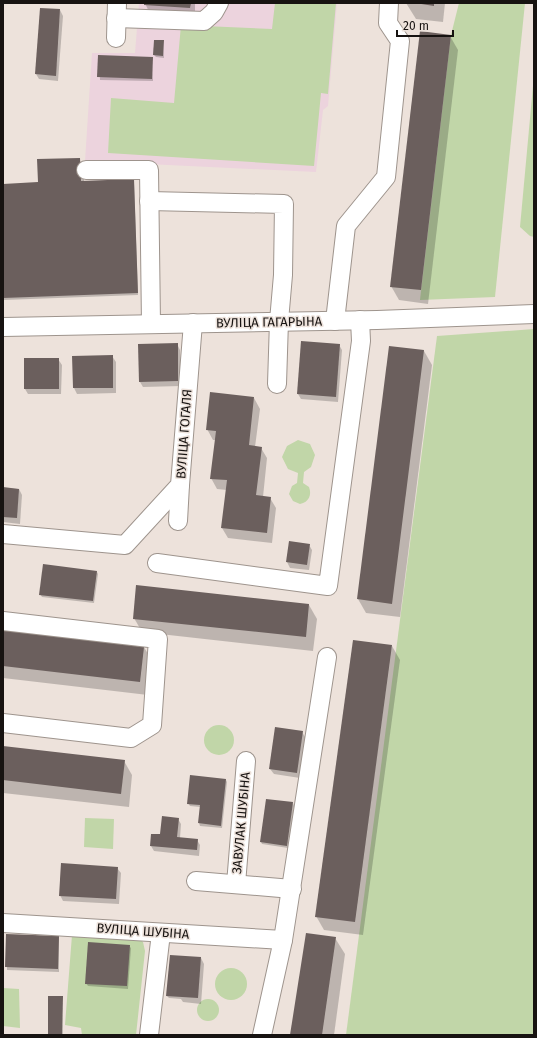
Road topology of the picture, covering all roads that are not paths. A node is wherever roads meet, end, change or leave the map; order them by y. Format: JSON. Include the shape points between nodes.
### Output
{"nodes":[{"id":1,"x":220,"y":3,"type":"edge"},
{"id":2,"x":389,"y":3,"type":"edge"},
{"id":3,"x":117,"y":10,"type":"edge"},
{"id":4,"x":116,"y":38,"type":"dead end"},
{"id":5,"x":86,"y":170,"type":"dead end"},
{"id":6,"x":149,"y":201,"type":"junction"},
{"id":7,"x":534,"y":314,"type":"edge"},
{"id":8,"x":360,"y":320,"type":"junction"},
{"id":9,"x":335,"y":321,"type":"junction"},
{"id":10,"x":279,"y":322,"type":"junction"},
{"id":11,"x":193,"y":323,"type":"junction"},
{"id":12,"x":151,"y":324,"type":"junction"},
{"id":13,"x":3,"y":327,"type":"edge"},
{"id":14,"x":277,"y":384,"type":"dead end"},
{"id":15,"x":180,"y":485,"type":"junction"},
{"id":16,"x":178,"y":522,"type":"dead end"},
{"id":17,"x":3,"y":534,"type":"edge"},
{"id":18,"x":157,"y":563,"type":"dead end"},
{"id":19,"x":3,"y":620,"type":"edge"},
{"id":20,"x":327,"y":657,"type":"dead end"},
{"id":21,"x":3,"y":723,"type":"edge"},
{"id":22,"x":246,"y":761,"type":"dead end"},
{"id":23,"x":196,"y":881,"type":"dead end"},
{"id":24,"x":236,"y":884,"type":"junction"},
{"id":25,"x":292,"y":889,"type":"junction"},
{"id":26,"x":3,"y":923,"type":"edge"},
{"id":27,"x":161,"y":933,"type":"junction"},
{"id":28,"x":283,"y":940,"type":"junction"},
{"id":29,"x":149,"y":1035,"type":"edge"},
{"id":30,"x":262,"y":1035,"type":"edge"}],
"edges":[{"from":1,"to":3,"type":"street","via":[[204,21]]},
{"from":2,"to":9,"type":"street","via":[[388,23],[400,41],[386,177],[346,226]]},
{"from":3,"to":4,"type":"street"},
{"from":5,"to":6,"type":"street","via":[[149,170]]},
{"from":6,"to":10,"type":"street","via":[[284,204],[284,275]]},
{"from":6,"to":12,"type":"street"},
{"from":7,"to":8,"type":"street","name":"ВУЛІЦА ГАГАРЫНА"},
{"from":8,"to":9,"type":"street","name":"ВУЛІЦА ГАГАРЫНА"},
{"from":8,"to":18,"type":"street","via":[[362,341],[328,586]]},
{"from":9,"to":10,"type":"street","name":"ВУЛІЦА ГАГАРЫНА"},
{"from":10,"to":11,"type":"street","name":"ВУЛІЦА ГАГАРЫНА"},
{"from":10,"to":14,"type":"street"},
{"from":11,"to":12,"type":"street","name":"ВУЛІЦА ГАГАРЫНА"},
{"from":11,"to":15,"type":"street","name":"ВУЛІЦА ГОГАЛЯ"},
{"from":12,"to":13,"type":"street","name":"ВУЛІЦА ГАГАРЫНА"},
{"from":15,"to":16,"type":"street"},
{"from":15,"to":17,"type":"street","name":"ВУЛІЦА ГОГАЛЯ","via":[[125,545]]},
{"from":19,"to":21,"type":"street","via":[[158,639],[152,725],[131,738]]},
{"from":20,"to":25,"type":"street"},
{"from":22,"to":24,"type":"street","name":"ЗАВУЛАК ШУБІНА"},
{"from":23,"to":24,"type":"street"},
{"from":24,"to":25,"type":"street"},
{"from":25,"to":28,"type":"street"},
{"from":26,"to":27,"type":"street","name":"ВУЛІЦА ШУБІНА"},
{"from":27,"to":28,"type":"street","name":"ВУЛІЦА ШУБІНА"},
{"from":27,"to":29,"type":"street"},
{"from":28,"to":30,"type":"street"}]}
